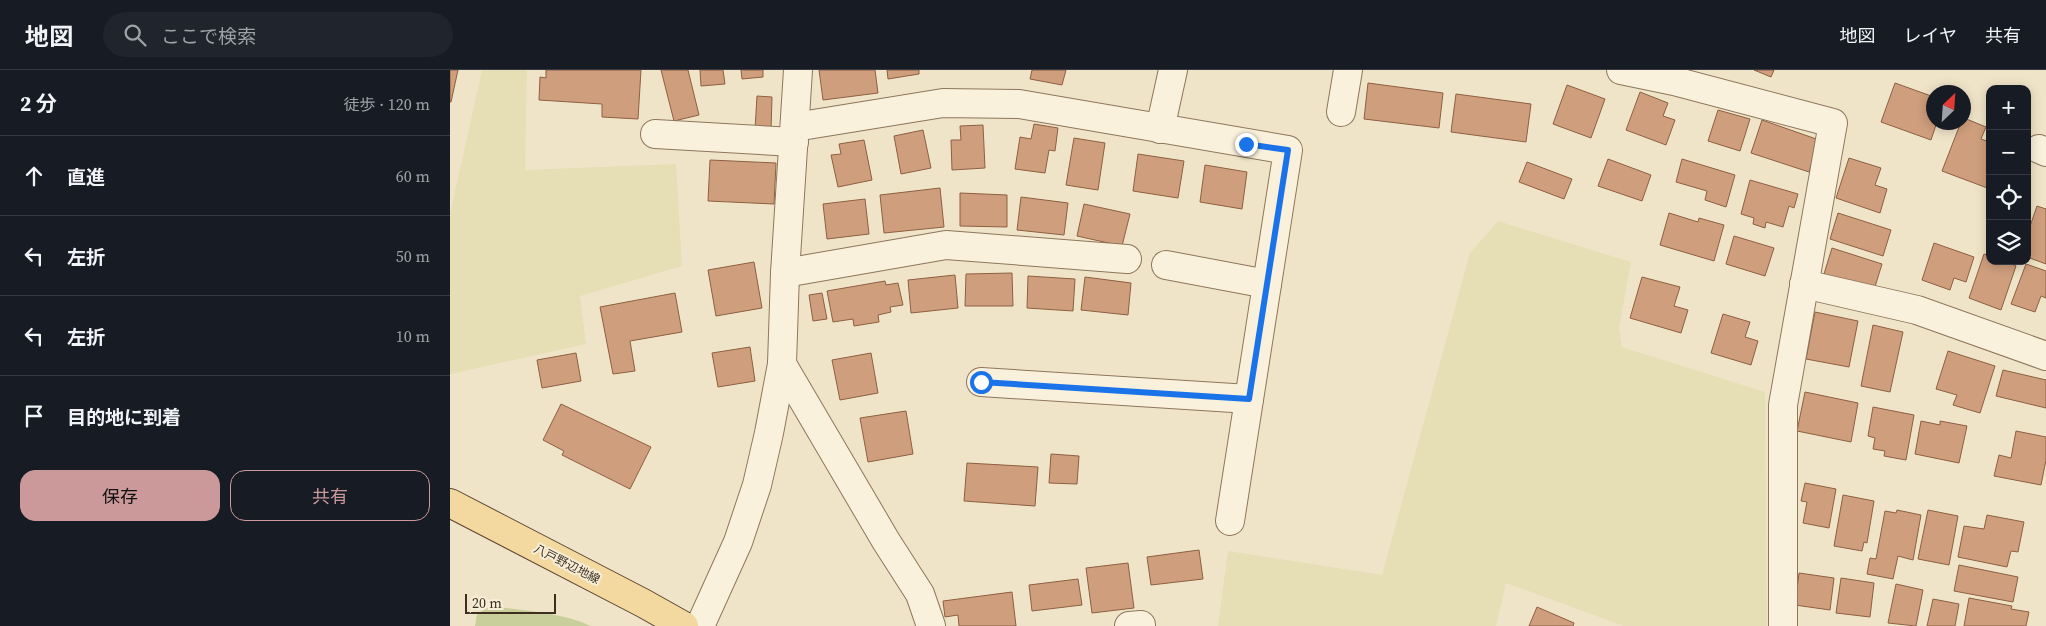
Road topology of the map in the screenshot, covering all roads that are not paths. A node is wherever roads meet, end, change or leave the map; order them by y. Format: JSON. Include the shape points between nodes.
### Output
{"nodes":[{"id":1,"x":798,"y":70,"type":"edge"},
{"id":2,"x":1173,"y":70,"type":"edge"},
{"id":3,"x":1348,"y":70,"type":"edge"},
{"id":4,"x":1621,"y":70,"type":"edge"},
{"id":5,"x":1677,"y":76,"type":"edge"},
{"id":6,"x":1341,"y":112,"type":"dead end"},
{"id":7,"x":1160,"y":129,"type":"junction"},
{"id":8,"x":655,"y":134,"type":"dead end"},
{"id":9,"x":794,"y":134,"type":"junction"},
{"id":10,"x":1127,"y":259,"type":"dead end"},
{"id":11,"x":1166,"y":265,"type":"dead end"},
{"id":12,"x":785,"y":273,"type":"junction"},
{"id":13,"x":1267,"y":284,"type":"junction"},
{"id":14,"x":1804,"y":284,"type":"junction"},
{"id":15,"x":2046,"y":356,"type":"edge"},
{"id":16,"x":782,"y":364,"type":"junction"},
{"id":17,"x":981,"y":382,"type":"dead end"},
{"id":18,"x":1249,"y":399,"type":"junction"},
{"id":19,"x":450,"y":503,"type":"edge"},
{"id":20,"x":1230,"y":521,"type":"dead end"},
{"id":21,"x":684,"y":626,"type":"edge"},
{"id":22,"x":700,"y":626,"type":"edge"},
{"id":23,"x":931,"y":626,"type":"edge"},
{"id":24,"x":1783,"y":626,"type":"edge"}],
"edges":[{"from":1,"to":9,"type":"street"},
{"from":2,"to":7,"type":"street"},
{"from":3,"to":6,"type":"street"},
{"from":4,"to":5,"type":"street"},
{"from":5,"to":14,"type":"street","via":[[1833,123]]},
{"from":7,"to":9,"type":"street","via":[[1019,104],[943,103]]},
{"from":7,"to":13,"type":"street","via":[[1288,150]]},
{"from":8,"to":9,"type":"street"},
{"from":9,"to":12,"type":"street"},
{"from":10,"to":12,"type":"street","via":[[946,245]]},
{"from":11,"to":13,"type":"street"},
{"from":12,"to":16,"type":"street"},
{"from":13,"to":18,"type":"street"},
{"from":14,"to":15,"type":"street","via":[[1917,310]]},
{"from":14,"to":24,"type":"street","via":[[1783,405]]},
{"from":16,"to":22,"type":"street","via":[[757,485],[738,542]]},
{"from":16,"to":23,"type":"street","via":[[920,594]]},
{"from":17,"to":18,"type":"street"},
{"from":18,"to":20,"type":"street"},
{"from":19,"to":21,"type":"main road","name":"八戸野辺地線"}]}
